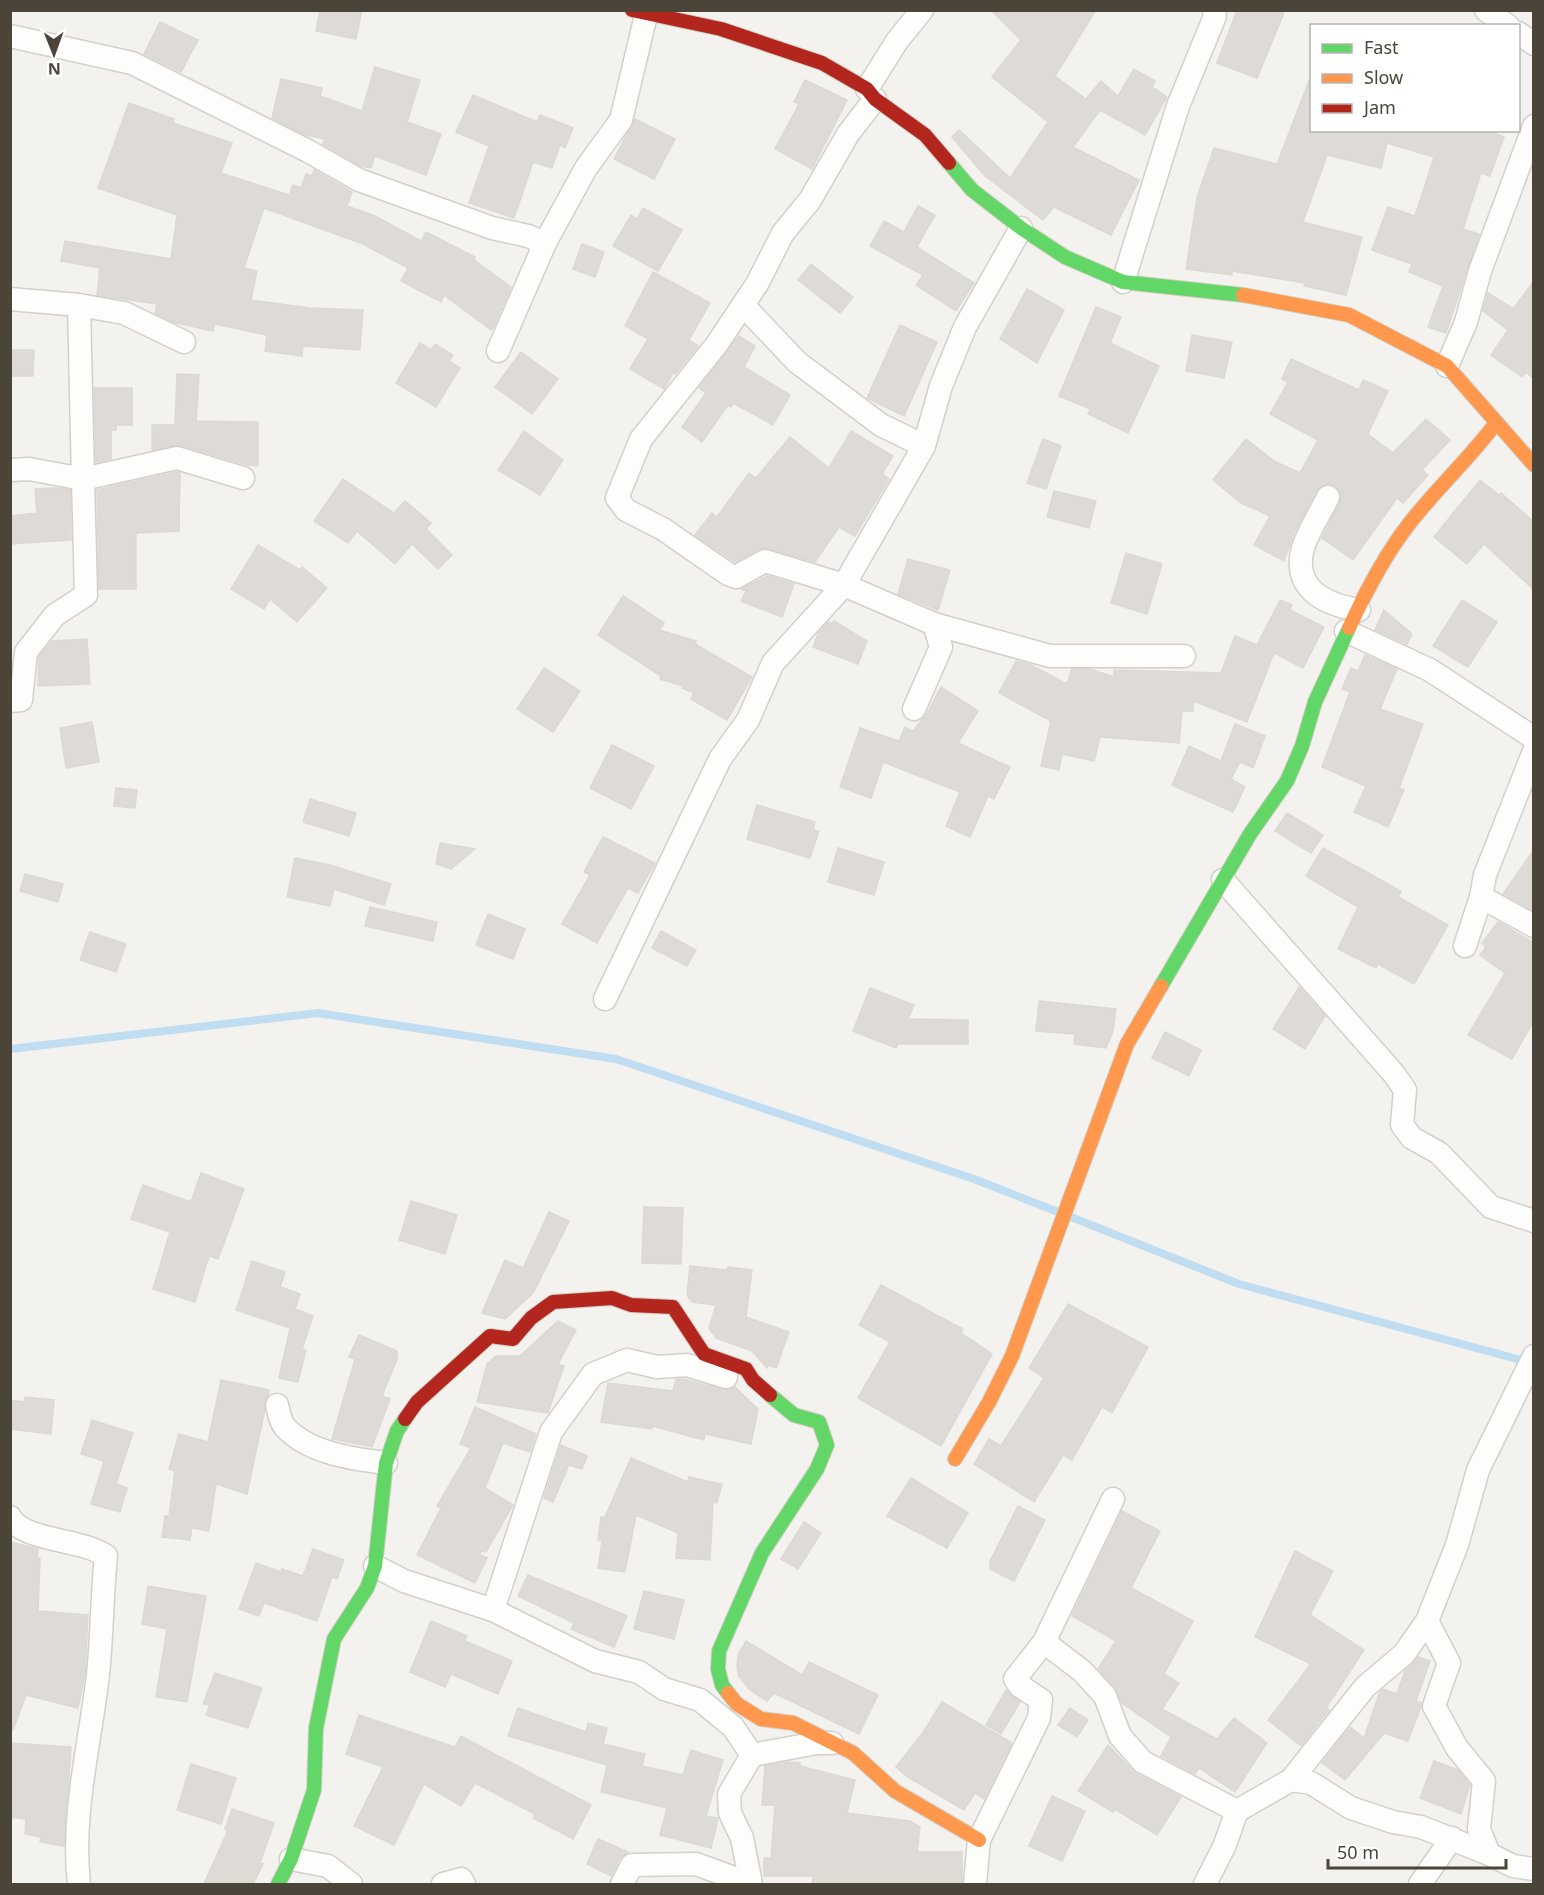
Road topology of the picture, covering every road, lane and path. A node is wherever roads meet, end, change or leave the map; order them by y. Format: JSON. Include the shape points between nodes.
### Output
{"nodes":[{"id":1,"x":922,"y":10,"type":"edge"},
{"id":2,"x":1214,"y":10,"type":"edge"},
{"id":3,"x":1486,"y":10,"type":"edge"},
{"id":4,"x":642,"y":12,"type":"edge"},
{"id":5,"x":1505,"y":24,"type":"edge"},
{"id":6,"x":1520,"y":34,"type":"edge"},
{"id":7,"x":10,"y":36,"type":"edge"},
{"id":8,"x":1533,"y":44,"type":"edge"},
{"id":9,"x":871,"y":94,"type":"junction"},
{"id":10,"x":1533,"y":126,"type":"edge"},
{"id":11,"x":1021,"y":228,"type":"junction"},
{"id":12,"x":545,"y":243,"type":"junction"},
{"id":13,"x":1124,"y":282,"type":"junction"},
{"id":14,"x":10,"y":299,"type":"edge"},
{"id":15,"x":79,"y":305,"type":"junction"},
{"id":16,"x":743,"y":305,"type":"junction"},
{"id":17,"x":184,"y":342,"type":"dead end"},
{"id":18,"x":498,"y":351,"type":"dead end"},
{"id":19,"x":1447,"y":366,"type":"junction"},
{"id":20,"x":1496,"y":423,"type":"junction"},
{"id":21,"x":924,"y":446,"type":"junction"},
{"id":22,"x":1533,"y":465,"type":"edge"},
{"id":23,"x":10,"y":470,"type":"edge"},
{"id":24,"x":243,"y":478,"type":"dead end"},
{"id":25,"x":83,"y":479,"type":"junction"},
{"id":26,"x":1328,"y":497,"type":"dead end"},
{"id":27,"x":844,"y":585,"type":"junction"},
{"id":28,"x":1359,"y":610,"type":"junction"},
{"id":29,"x":934,"y":624,"type":"junction"},
{"id":30,"x":1346,"y":631,"type":"junction"},
{"id":31,"x":1184,"y":656,"type":"dead end"},
{"id":32,"x":10,"y":701,"type":"edge"},
{"id":33,"x":914,"y":709,"type":"dead end"},
{"id":34,"x":1533,"y":738,"type":"edge"},
{"id":35,"x":1533,"y":750,"type":"edge"},
{"id":36,"x":1223,"y":880,"type":"junction"},
{"id":37,"x":1482,"y":897,"type":"junction"},
{"id":38,"x":1533,"y":926,"type":"edge"},
{"id":39,"x":1465,"y":946,"type":"dead end"},
{"id":40,"x":605,"y":999,"type":"dead end"},
{"id":41,"x":1533,"y":1221,"type":"edge"},
{"id":42,"x":1533,"y":1356,"type":"edge"},
{"id":43,"x":770,"y":1393,"type":"junction"},
{"id":44,"x":277,"y":1405,"type":"dead end"},
{"id":45,"x":954,"y":1459,"type":"dead end"},
{"id":46,"x":386,"y":1463,"type":"junction"},
{"id":47,"x":1113,"y":1499,"type":"dead end"},
{"id":48,"x":10,"y":1517,"type":"edge"},
{"id":49,"x":375,"y":1566,"type":"junction"},
{"id":50,"x":493,"y":1610,"type":"junction"},
{"id":51,"x":1427,"y":1621,"type":"junction"},
{"id":52,"x":1044,"y":1642,"type":"junction"},
{"id":53,"x":834,"y":1743,"type":"junction"},
{"id":54,"x":752,"y":1755,"type":"junction"},
{"id":55,"x":1291,"y":1780,"type":"junction"},
{"id":56,"x":1237,"y":1811,"type":"junction"},
{"id":57,"x":1452,"y":1838,"type":"junction"},
{"id":58,"x":979,"y":1840,"type":"junction"},
{"id":59,"x":1489,"y":1854,"type":"junction"},
{"id":60,"x":291,"y":1859,"type":"junction"},
{"id":61,"x":1533,"y":1869,"type":"edge"},
{"id":62,"x":79,"y":1884,"type":"edge"},
{"id":63,"x":278,"y":1884,"type":"edge"},
{"id":64,"x":351,"y":1884,"type":"edge"},
{"id":65,"x":443,"y":1884,"type":"edge"},
{"id":66,"x":464,"y":1884,"type":"edge"},
{"id":67,"x":622,"y":1884,"type":"edge"},
{"id":68,"x":975,"y":1884,"type":"edge"},
{"id":69,"x":1205,"y":1884,"type":"edge"},
{"id":70,"x":1420,"y":1884,"type":"edge"}],
"edges":[{"from":1,"to":9,"type":"street","via":[[897,41]]},
{"from":2,"to":13,"type":"street","via":[[1215,16],[1178,106]]},
{"from":3,"to":5,"type":"street"},
{"from":4,"to":9,"type":"street","via":[[721,29],[811,59]]},
{"from":4,"to":12,"type":"street","via":[[621,120],[586,168]]},
{"from":6,"to":8,"type":"street"},
{"from":7,"to":12,"type":"street","via":[[132,63],[359,180]]},
{"from":9,"to":11,"type":"street","via":[[925,135],[972,190]]},
{"from":9,"to":16,"type":"street","via":[[810,200],[783,232]]},
{"from":10,"to":19,"type":"street","via":[[1466,322]]},
{"from":11,"to":13,"type":"street","via":[[1065,257]]},
{"from":11,"to":21,"type":"street","via":[[965,327],[941,386]]},
{"from":12,"to":18,"type":"street"},
{"from":13,"to":19,"type":"street","via":[[1273,299],[1349,315]]},
{"from":14,"to":15,"type":"street"},
{"from":15,"to":17,"type":"street","via":[[124,313]]},
{"from":15,"to":25,"type":"street"},
{"from":16,"to":21,"type":"street","via":[[796,362],[881,425]]},
{"from":16,"to":27,"type":"street","via":[[641,439],[616,498],[626,510],[663,529],[728,574],[736,577],[765,561]]},
{"from":19,"to":20,"type":"street"},
{"from":20,"to":22,"type":"street"},
{"from":20,"to":28,"type":"street","via":[[1409,524],[1371,578]]},
{"from":21,"to":27,"type":"street"},
{"from":23,"to":25,"type":"street","via":[[29,469]]},
{"from":24,"to":25,"type":"street","via":[[177,458]]},
{"from":25,"to":32,"type":"street","via":[[86,595],[55,615],[26,652],[21,700]]},
{"from":26,"to":28,"type":"street","via":[[1302,551],[1301,568],[1310,589],[1333,606]]},
{"from":27,"to":29,"type":"street"},
{"from":27,"to":40,"type":"street","via":[[773,663],[748,720],[720,759]]},
{"from":28,"to":30,"type":"street"},
{"from":29,"to":31,"type":"street","via":[[1050,656]]},
{"from":29,"to":33,"type":"street","via":[[941,646]]},
{"from":30,"to":34,"type":"street","via":[[1430,670]]},
{"from":30,"to":36,"type":"street","via":[[1287,781]]},
{"from":35,"to":37,"type":"street","via":[[1485,875]]},
{"from":36,"to":41,"type":"street","via":[[1394,1074],[1405,1090],[1402,1125],[1412,1138],[1439,1153],[1491,1207]]},
{"from":36,"to":45,"type":"street","via":[[1127,1044],[1012,1356]]},
{"from":37,"to":38,"type":"street"},
{"from":37,"to":39,"type":"street"},
{"from":42,"to":51,"type":"street","via":[[1478,1470],[1457,1545]]},
{"from":43,"to":46,"type":"street","via":[[746,1370],[704,1354],[673,1307],[631,1305],[612,1298],[554,1302],[531,1318],[513,1339],[490,1336],[426,1394],[397,1431]]},
{"from":43,"to":50,"type":"street","via":[[749,1381],[687,1365],[657,1367],[627,1360],[593,1374],[551,1432]]},
{"from":43,"to":53,"type":"street","via":[[794,1415],[819,1422],[827,1445],[817,1469],[762,1553],[719,1651],[718,1670],[722,1685],[737,1704],[761,1719],[793,1723]]},
{"from":44,"to":46,"type":"street","via":[[283,1426],[301,1441],[350,1458]]},
{"from":46,"to":49,"type":"street"},
{"from":47,"to":52,"type":"street"},
{"from":48,"to":62,"type":"street","via":[[15,1526],[34,1534],[93,1547],[106,1556],[98,1674],[84,1762],[76,1861]]},
{"from":49,"to":50,"type":"street","via":[[404,1581]]},
{"from":49,"to":60,"type":"street","via":[[367,1588],[334,1639],[316,1728],[314,1790]]},
{"from":50,"to":54,"type":"street","via":[[595,1661],[639,1672],[664,1689],[700,1700],[733,1727]]},
{"from":51,"to":55,"type":"street","via":[[1404,1654],[1365,1687]]},
{"from":51,"to":59,"type":"street","via":[[1449,1663],[1434,1706],[1457,1748],[1484,1781],[1479,1829]]},
{"from":52,"to":56,"type":"street","via":[[1082,1671],[1105,1696],[1120,1736],[1143,1761]]},
{"from":52,"to":58,"type":"street","via":[[1015,1678],[1041,1700],[1039,1718]]},
{"from":53,"to":54,"type":"street"},
{"from":53,"to":58,"type":"street","via":[[853,1753],[895,1791]]},
{"from":54,"to":67,"type":"street","via":[[729,1794],[730,1814],[742,1838],[751,1884],[696,1864],[632,1865]]},
{"from":55,"to":56,"type":"street"},
{"from":55,"to":57,"type":"street","via":[[1311,1783],[1351,1808]]},
{"from":56,"to":69,"type":"street"},
{"from":57,"to":59,"type":"street"},
{"from":57,"to":70,"type":"street"},
{"from":58,"to":68,"type":"street"},
{"from":59,"to":61,"type":"street","via":[[1514,1866]]},
{"from":60,"to":63,"type":"street"},
{"from":60,"to":64,"type":"street","via":[[328,1866]]},
{"from":65,"to":66,"type":"street","via":[[461,1879]]}]}
